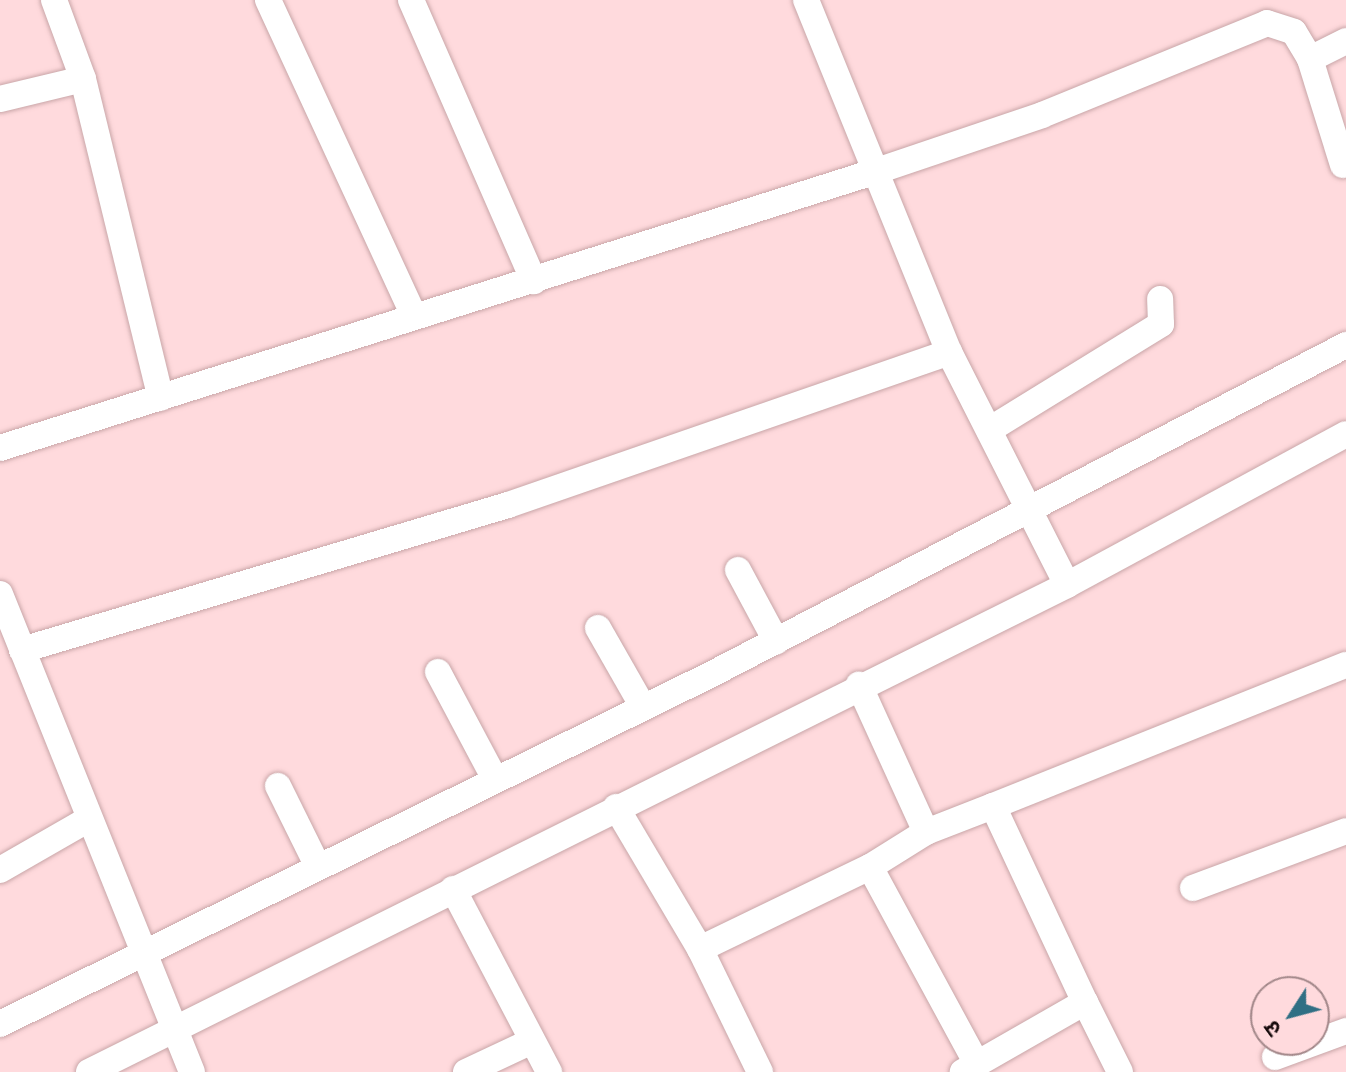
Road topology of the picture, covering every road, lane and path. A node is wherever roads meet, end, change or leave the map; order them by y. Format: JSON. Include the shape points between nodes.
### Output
{"nodes":[{"id":1,"x":54,"y":0,"type":"edge"},
{"id":2,"x":268,"y":0,"type":"edge"},
{"id":3,"x":411,"y":0,"type":"edge"},
{"id":4,"x":806,"y":0,"type":"edge"},
{"id":5,"x":1346,"y":41,"type":"edge"},
{"id":6,"x":1310,"y":59,"type":"junction"},
{"id":7,"x":83,"y":79,"type":"junction"},
{"id":8,"x":0,"y":99,"type":"edge"},
{"id":9,"x":1343,"y":165,"type":"dead end"},
{"id":10,"x":874,"y":172,"type":"junction"},
{"id":11,"x":534,"y":281,"type":"junction"},
{"id":12,"x":1160,"y":299,"type":"dead end"},
{"id":13,"x":414,"y":316,"type":"junction"},
{"id":14,"x":1346,"y":345,"type":"edge"},
{"id":15,"x":949,"y":352,"type":"junction"},
{"id":16,"x":161,"y":398,"type":"junction"},
{"id":17,"x":989,"y":430,"type":"junction"},
{"id":18,"x":1346,"y":434,"type":"edge"},
{"id":19,"x":0,"y":448,"type":"edge"},
{"id":20,"x":1029,"y":510,"type":"junction"},
{"id":21,"x":738,"y":570,"type":"dead end"},
{"id":22,"x":1067,"y":585,"type":"junction"},
{"id":23,"x":1,"y":601,"type":"edge"},
{"id":24,"x":598,"y":628,"type":"dead end"},
{"id":25,"x":776,"y":641,"type":"junction"},
{"id":26,"x":22,"y":650,"type":"junction"},
{"id":27,"x":1346,"y":665,"type":"edge"},
{"id":28,"x":438,"y":672,"type":"dead end"},
{"id":29,"x":859,"y":685,"type":"junction"},
{"id":30,"x":643,"y":707,"type":"junction"},
{"id":31,"x":495,"y":779,"type":"junction"},
{"id":32,"x":278,"y":786,"type":"dead end"},
{"id":33,"x":993,"y":806,"type":"junction"},
{"id":34,"x":616,"y":807,"type":"junction"},
{"id":35,"x":87,"y":820,"type":"junction"},
{"id":36,"x":1346,"y":831,"type":"edge"},
{"id":37,"x":926,"y":832,"type":"junction"},
{"id":38,"x":317,"y":865,"type":"junction"},
{"id":39,"x":870,"y":867,"type":"junction"},
{"id":40,"x":0,"y":870,"type":"edge"},
{"id":41,"x":1193,"y":888,"type":"dead end"},
{"id":42,"x":453,"y":889,"type":"junction"},
{"id":43,"x":700,"y":949,"type":"junction"},
{"id":44,"x":143,"y":951,"type":"junction"},
{"id":45,"x":1085,"y":1002,"type":"junction"},
{"id":46,"x":0,"y":1024,"type":"edge"},
{"id":47,"x":169,"y":1029,"type":"junction"},
{"id":48,"x":1346,"y":1031,"type":"edge"},
{"id":49,"x":532,"y":1041,"type":"junction"},
{"id":50,"x":1275,"y":1057,"type":"dead end"},
{"id":51,"x":970,"y":1068,"type":"edge"},
{"id":52,"x":89,"y":1072,"type":"edge"},
{"id":53,"x":192,"y":1072,"type":"edge"},
{"id":54,"x":466,"y":1072,"type":"edge"},
{"id":55,"x":549,"y":1072,"type":"edge"},
{"id":56,"x":760,"y":1072,"type":"edge"},
{"id":57,"x":1120,"y":1072,"type":"edge"}],
"edges":[{"from":1,"to":7,"type":"street"},
{"from":2,"to":13,"type":"street"},
{"from":3,"to":11,"type":"street"},
{"from":4,"to":10,"type":"street"},
{"from":5,"to":6,"type":"street"},
{"from":6,"to":9,"type":"street"},
{"from":6,"to":10,"type":"street","via":[[1294,32],[1267,23],[1042,115]]},
{"from":7,"to":8,"type":"street"},
{"from":7,"to":16,"type":"street"},
{"from":10,"to":11,"type":"street"},
{"from":10,"to":15,"type":"street"},
{"from":11,"to":13,"type":"street"},
{"from":12,"to":17,"type":"street","via":[[1161,324]]},
{"from":13,"to":16,"type":"street"},
{"from":14,"to":20,"type":"street"},
{"from":15,"to":17,"type":"street"},
{"from":15,"to":26,"type":"street","via":[[508,505]]},
{"from":16,"to":19,"type":"street"},
{"from":17,"to":20,"type":"street"},
{"from":18,"to":22,"type":"street"},
{"from":20,"to":22,"type":"street"},
{"from":20,"to":25,"type":"street"},
{"from":21,"to":25,"type":"street"},
{"from":22,"to":29,"type":"street"},
{"from":23,"to":26,"type":"street"},
{"from":24,"to":30,"type":"street"},
{"from":25,"to":30,"type":"street"},
{"from":26,"to":35,"type":"street"},
{"from":27,"to":33,"type":"street"},
{"from":28,"to":31,"type":"street"},
{"from":29,"to":34,"type":"street"},
{"from":29,"to":37,"type":"street"},
{"from":30,"to":31,"type":"street"},
{"from":31,"to":38,"type":"street"},
{"from":32,"to":38,"type":"street"},
{"from":33,"to":37,"type":"street"},
{"from":33,"to":45,"type":"street"},
{"from":34,"to":42,"type":"street"},
{"from":34,"to":43,"type":"street"},
{"from":35,"to":40,"type":"street"},
{"from":35,"to":44,"type":"street"},
{"from":36,"to":41,"type":"street"},
{"from":37,"to":39,"type":"street"},
{"from":38,"to":44,"type":"street"},
{"from":39,"to":43,"type":"street"},
{"from":39,"to":51,"type":"street"},
{"from":42,"to":47,"type":"street"},
{"from":42,"to":49,"type":"street"},
{"from":43,"to":56,"type":"street"},
{"from":44,"to":46,"type":"street"},
{"from":44,"to":47,"type":"street"},
{"from":45,"to":51,"type":"street"},
{"from":45,"to":57,"type":"street"},
{"from":47,"to":52,"type":"street"},
{"from":47,"to":53,"type":"street"},
{"from":48,"to":50,"type":"street"},
{"from":49,"to":54,"type":"street"},
{"from":49,"to":55,"type":"street"}]}
